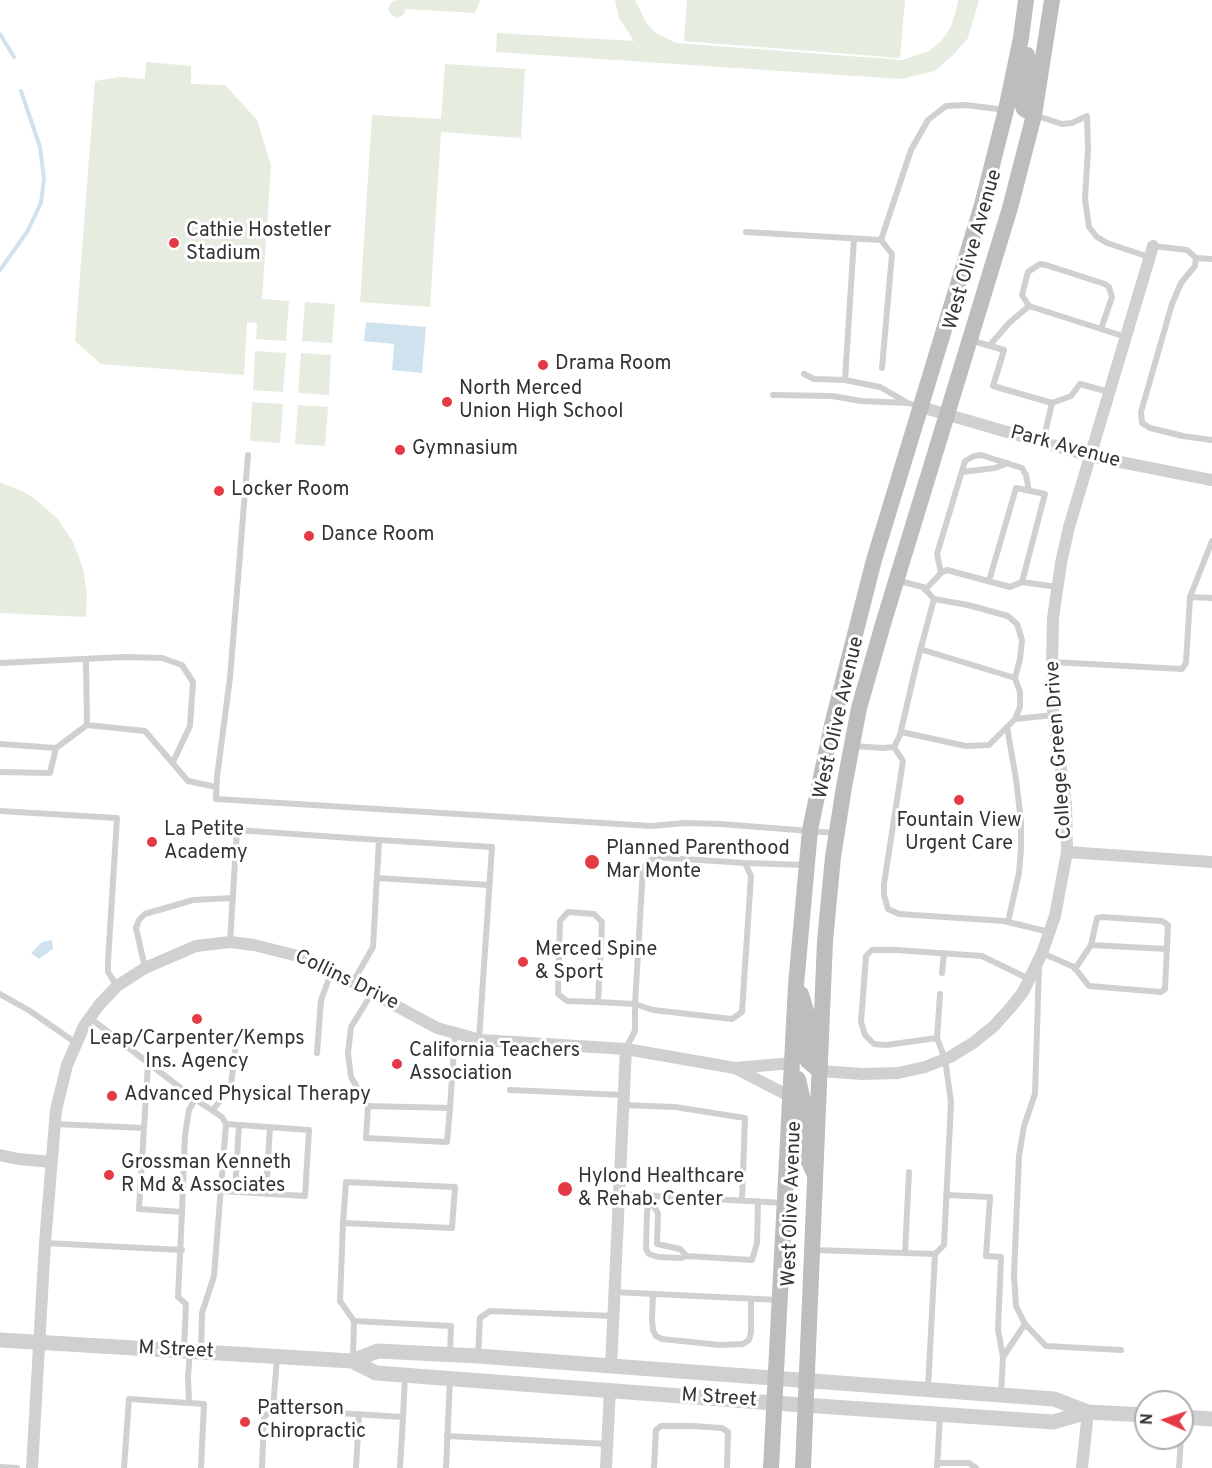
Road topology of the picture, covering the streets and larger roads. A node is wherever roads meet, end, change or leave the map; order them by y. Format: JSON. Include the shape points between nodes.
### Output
{"nodes":[{"id":1,"x":1026,"y":0,"type":"edge"},
{"id":2,"x":1052,"y":0,"type":"edge"},
{"id":3,"x":1021,"y":38,"type":"junction"},
{"id":4,"x":1034,"y":115,"type":"junction"},
{"id":5,"x":1151,"y":252,"type":"road end"},
{"id":6,"x":914,"y":405,"type":"junction"},
{"id":7,"x":947,"y":415,"type":"junction"},
{"id":8,"x":1090,"y":456,"type":"junction"},
{"id":9,"x":1212,"y":480,"type":"edge"},
{"id":10,"x":1067,"y":852,"type":"junction"},
{"id":11,"x":1212,"y":862,"type":"edge"},
{"id":12,"x":796,"y":985,"type":"junction"},
{"id":13,"x":626,"y":1049,"type":"junction"},
{"id":14,"x":793,"y":1064,"type":"junction"},
{"id":15,"x":735,"y":1068,"type":"junction"},
{"id":16,"x":820,"y":1071,"type":"junction"},
{"id":17,"x":791,"y":1097,"type":"junction"},
{"id":18,"x":0,"y":1155,"type":"edge"},
{"id":19,"x":52,"y":1162,"type":"junction"},
{"id":20,"x":816,"y":1177,"type":"junction"},
{"id":21,"x":0,"y":1340,"type":"edge"},
{"id":22,"x":40,"y":1343,"type":"junction"},
{"id":23,"x":352,"y":1361,"type":"junction"},
{"id":24,"x":611,"y":1366,"type":"junction"},
{"id":25,"x":775,"y":1378,"type":"junction"},
{"id":26,"x":807,"y":1380,"type":"junction"},
{"id":27,"x":610,"y":1390,"type":"junction"},
{"id":28,"x":774,"y":1403,"type":"junction"},
{"id":29,"x":805,"y":1404,"type":"junction"},
{"id":30,"x":1088,"y":1412,"type":"junction"},
{"id":31,"x":1134,"y":1414,"type":"edge"},
{"id":32,"x":1194,"y":1418,"type":"edge"},
{"id":33,"x":1212,"y":1419,"type":"edge"},
{"id":34,"x":32,"y":1468,"type":"edge"},
{"id":35,"x":606,"y":1468,"type":"edge"},
{"id":36,"x":771,"y":1468,"type":"edge"},
{"id":37,"x":803,"y":1468,"type":"edge"},
{"id":38,"x":1082,"y":1468,"type":"edge"}],
"edges":[{"from":1,"to":3,"type":"main road","name":"West Olive Avenue"},
{"from":2,"to":4,"type":"main road","name":"West Olive Avenue"},
{"from":3,"to":4,"type":"main road","via":[[1028,54],[1021,101],[1024,109]]},
{"from":3,"to":6,"type":"main road","name":"West Olive Avenue","via":[[982,205]]},
{"from":4,"to":7,"type":"main road","name":"West Olive Avenue"},
{"from":5,"to":8,"type":"street","name":"College Green Drive"},
{"from":6,"to":7,"type":"street","name":"Park Avenue"},
{"from":6,"to":12,"type":"main road","name":"West Olive Avenue","via":[[832,725],[810,830]]},
{"from":7,"to":8,"type":"street","name":"Park Avenue"},
{"from":7,"to":16,"type":"main road","name":"West Olive Avenue","via":[[859,708],[837,833],[825,940]]},
{"from":8,"to":9,"type":"street","name":"Park Avenue"},
{"from":8,"to":10,"type":"street","name":"College Green Drive","via":[[1069,527],[1053,618],[1054,715],[1066,805]]},
{"from":10,"to":11,"type":"street"},
{"from":10,"to":16,"type":"street","name":"College Green Drive","via":[[1061,891],[1041,956],[1012,1006],[994,1026],[974,1043],[925,1067],[898,1073]]},
{"from":12,"to":14,"type":"main road","name":"West Olive Avenue"},
{"from":12,"to":16,"type":"main road","via":[[807,1014],[805,1054]]},
{"from":13,"to":15,"type":"street","name":"Collins Drive"},
{"from":13,"to":19,"type":"street","name":"Collins Drive","via":[[479,1040],[437,1028],[332,971],[284,951],[230,942],[196,946],[145,968],[117,986],[90,1018],[67,1065],[56,1110]]},
{"from":13,"to":24,"type":"street"},
{"from":14,"to":15,"type":"street","name":"Collins Drive"},
{"from":14,"to":17,"type":"main road","name":"West Olive Avenue"},
{"from":14,"to":20,"type":"main road","via":[[803,1101],[804,1152]]},
{"from":15,"to":17,"type":"street","name":"Collins Drive"},
{"from":16,"to":20,"type":"main road","name":"West Olive Avenue"},
{"from":17,"to":25,"type":"main road","name":"West Olive Avenue"},
{"from":18,"to":19,"type":"street"},
{"from":19,"to":22,"type":"street","name":"Collins Drive"},
{"from":20,"to":26,"type":"main road","name":"West Olive Avenue"},
{"from":21,"to":22,"type":"street","name":"M Street"},
{"from":22,"to":23,"type":"street","name":"M Street"},
{"from":22,"to":34,"type":"street","name":"Collins Drive"},
{"from":23,"to":24,"type":"street","name":"M Street","via":[[378,1351]]},
{"from":23,"to":27,"type":"street","name":"M Street","via":[[376,1373]]},
{"from":24,"to":25,"type":"street","name":"M Street"},
{"from":25,"to":26,"type":"street","name":"M Street"},
{"from":25,"to":28,"type":"main road","name":"West Olive Avenue"},
{"from":26,"to":29,"type":"main road","name":"West Olive Avenue"},
{"from":26,"to":30,"type":"street","name":"M Street","via":[[1054,1399]]},
{"from":27,"to":28,"type":"street","name":"M Street"},
{"from":27,"to":35,"type":"street"},
{"from":28,"to":29,"type":"street","name":"M Street"},
{"from":28,"to":36,"type":"main road","name":"West Olive Avenue"},
{"from":29,"to":30,"type":"street","name":"M Street","via":[[1053,1422]]},
{"from":29,"to":37,"type":"main road","name":"West Olive Avenue"},
{"from":30,"to":31,"type":"street","name":"M Street"},
{"from":30,"to":38,"type":"street"},
{"from":32,"to":33,"type":"street"}]}
